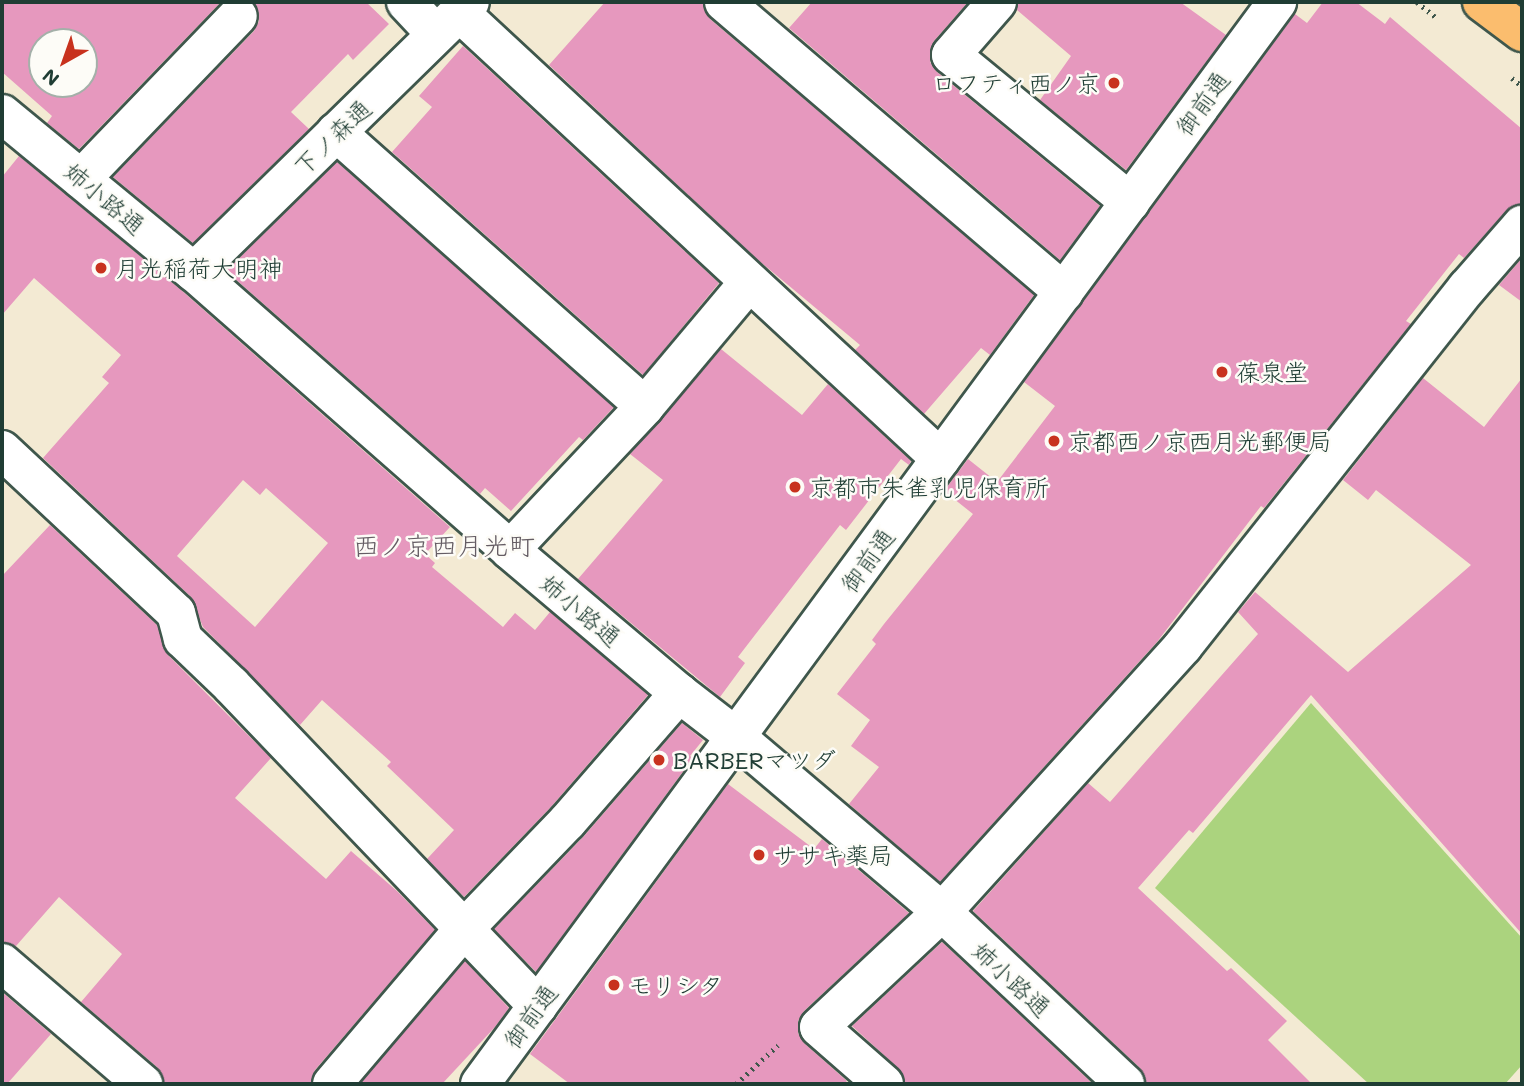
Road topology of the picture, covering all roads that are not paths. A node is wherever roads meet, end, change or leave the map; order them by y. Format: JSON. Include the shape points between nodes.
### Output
{"nodes":[{"id":1,"x":406,"y":2,"type":"edge"},
{"id":2,"x":724,"y":2,"type":"edge"},
{"id":3,"x":997,"y":2,"type":"edge"},
{"id":4,"x":1277,"y":2,"type":"edge"},
{"id":5,"x":238,"y":16,"type":"dead end"},
{"id":6,"x":455,"y":16,"type":"edge"},
{"id":7,"x":336,"y":132,"type":"junction"},
{"id":8,"x":9,"y":133,"type":"edge"},
{"id":9,"x":81,"y":179,"type":"junction"},
{"id":10,"x":1129,"y":202,"type":"junction"},
{"id":11,"x":1522,"y":225,"type":"edge"},
{"id":12,"x":194,"y":272,"type":"junction"},
{"id":13,"x":749,"y":282,"type":"junction"},
{"id":14,"x":1064,"y":292,"type":"junction"},
{"id":15,"x":645,"y":406,"type":"junction"},
{"id":16,"x":2,"y":450,"type":"edge"},
{"id":17,"x":941,"y":459,"type":"junction"},
{"id":18,"x":510,"y":550,"type":"junction"},
{"id":19,"x":679,"y":693,"type":"junction"},
{"id":20,"x":736,"y":737,"type":"junction"},
{"id":21,"x":942,"y":912,"type":"junction"},
{"id":22,"x":463,"y":930,"type":"junction"},
{"id":23,"x":2,"y":963,"type":"edge"},
{"id":24,"x":538,"y":1006,"type":"junction"},
{"id":25,"x":119,"y":1077,"type":"edge"},
{"id":26,"x":332,"y":1084,"type":"edge"},
{"id":27,"x":480,"y":1084,"type":"edge"},
{"id":28,"x":884,"y":1084,"type":"edge"},
{"id":29,"x":1125,"y":1084,"type":"edge"}],
"edges":[{"from":1,"to":6,"type":"street"},
{"from":2,"to":14,"type":"street"},
{"from":3,"to":10,"type":"street","via":[[951,55]]},
{"from":4,"to":10,"type":"street","name":"御前通"},
{"from":5,"to":9,"type":"street"},
{"from":6,"to":7,"type":"street","name":"下ノ森通"},
{"from":6,"to":13,"type":"street"},
{"from":7,"to":12,"type":"street","name":"下ノ森通"},
{"from":7,"to":15,"type":"street"},
{"from":8,"to":9,"type":"street","name":"姉小路通"},
{"from":9,"to":12,"type":"street","name":"姉小路通"},
{"from":10,"to":14,"type":"street","name":"御前通"},
{"from":11,"to":21,"type":"street","via":[[1183,646]]},
{"from":12,"to":18,"type":"street","name":"姉小路通"},
{"from":13,"to":15,"type":"street"},
{"from":13,"to":17,"type":"street"},
{"from":14,"to":17,"type":"street","name":"御前通"},
{"from":15,"to":18,"type":"street"},
{"from":16,"to":22,"type":"street","via":[[176,612],[183,639]]},
{"from":17,"to":20,"type":"street","name":"御前通"},
{"from":18,"to":19,"type":"street","name":"姉小路通"},
{"from":19,"to":20,"type":"street","name":"姉小路通"},
{"from":19,"to":22,"type":"street","via":[[567,822]]},
{"from":20,"to":21,"type":"street","name":"姉小路通"},
{"from":20,"to":24,"type":"street","name":"御前通"},
{"from":21,"to":28,"type":"street","via":[[819,1027]]},
{"from":21,"to":29,"type":"street","name":"姉小路通"},
{"from":22,"to":24,"type":"street"},
{"from":22,"to":26,"type":"street"},
{"from":23,"to":25,"type":"street"},
{"from":24,"to":27,"type":"street","name":"御前通"}]}
